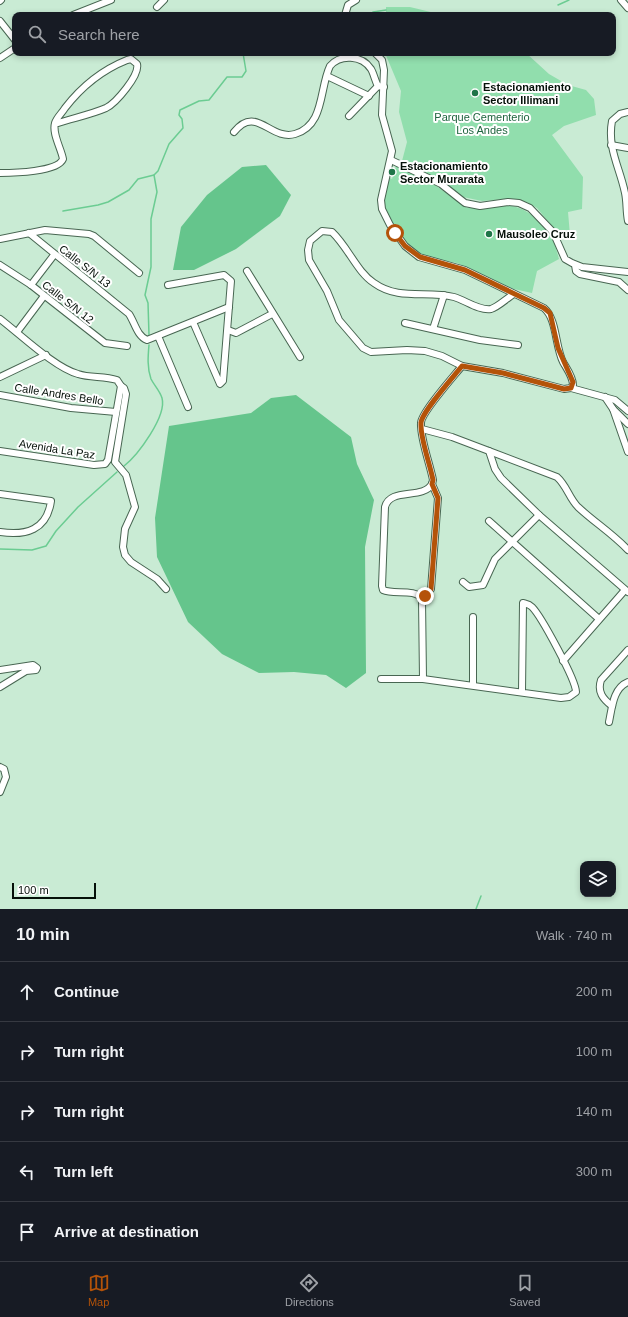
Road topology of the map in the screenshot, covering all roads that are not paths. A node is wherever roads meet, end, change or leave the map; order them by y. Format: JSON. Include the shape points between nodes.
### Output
{"nodes":[{"id":1,"x":111,"y":0,"type":"edge"},
{"id":2,"x":164,"y":0,"type":"edge"},
{"id":3,"x":356,"y":0,"type":"edge"},
{"id":4,"x":621,"y":0,"type":"edge"},
{"id":5,"x":157,"y":7,"type":"dead end"},
{"id":6,"x":628,"y":8,"type":"edge"},
{"id":7,"x":81,"y":12,"type":"edge"},
{"id":8,"x":346,"y":12,"type":"edge"},
{"id":9,"x":0,"y":21,"type":"edge"},
{"id":10,"x":12,"y":36,"type":"edge"},
{"id":11,"x":12,"y":50,"type":"edge"},
{"id":12,"x":378,"y":56,"type":"edge"},
{"id":13,"x":0,"y":58,"type":"edge"},
{"id":14,"x":327,"y":76,"type":"junction"},
{"id":15,"x":381,"y":87,"type":"junction"},
{"id":16,"x":369,"y":96,"type":"junction"},
{"id":17,"x":628,"y":112,"type":"edge"},
{"id":18,"x":349,"y":116,"type":"dead end"},
{"id":19,"x":55,"y":124,"type":"junction"},
{"id":20,"x":234,"y":132,"type":"dead end"},
{"id":21,"x":611,"y":145,"type":"junction"},
{"id":22,"x":628,"y":148,"type":"edge"},
{"id":23,"x":391,"y":160,"type":"junction"},
{"id":24,"x":0,"y":173,"type":"edge"},
{"id":25,"x":626,"y":194,"type":"edge"},
{"id":26,"x":628,"y":221,"type":"edge"},
{"id":27,"x":29,"y":233,"type":"junction"},
{"id":28,"x":0,"y":239,"type":"edge"},
{"id":29,"x":54,"y":255,"type":"junction"},
{"id":30,"x":0,"y":265,"type":"edge"},
{"id":31,"x":575,"y":265,"type":"junction"},
{"id":32,"x":247,"y":271,"type":"dead end"},
{"id":33,"x":628,"y":272,"type":"edge"},
{"id":34,"x":139,"y":273,"type":"dead end"},
{"id":35,"x":168,"y":285,"type":"dead end"},
{"id":36,"x":31,"y":286,"type":"junction"},
{"id":37,"x":628,"y":290,"type":"edge"},
{"id":38,"x":514,"y":294,"type":"junction"},
{"id":39,"x":444,"y":295,"type":"junction"},
{"id":40,"x":44,"y":296,"type":"junction"},
{"id":41,"x":229,"y":307,"type":"junction"},
{"id":42,"x":272,"y":314,"type":"junction"},
{"id":43,"x":0,"y":319,"type":"edge"},
{"id":44,"x":193,"y":322,"type":"junction"},
{"id":45,"x":405,"y":323,"type":"dead end"},
{"id":46,"x":228,"y":330,"type":"junction"},
{"id":47,"x":433,"y":330,"type":"junction"},
{"id":48,"x":16,"y":332,"type":"junction"},
{"id":49,"x":158,"y":336,"type":"junction"},
{"id":50,"x":518,"y":345,"type":"dead end"},
{"id":51,"x":127,"y":346,"type":"dead end"},
{"id":52,"x":46,"y":355,"type":"junction"},
{"id":53,"x":300,"y":357,"type":"dead end"},
{"id":54,"x":462,"y":366,"type":"junction"},
{"id":55,"x":1,"y":375,"type":"edge"},
{"id":56,"x":121,"y":386,"type":"junction"},
{"id":57,"x":571,"y":388,"type":"junction"},
{"id":58,"x":0,"y":394,"type":"edge"},
{"id":59,"x":605,"y":397,"type":"junction"},
{"id":60,"x":188,"y":407,"type":"dead end"},
{"id":61,"x":613,"y":409,"type":"junction"},
{"id":62,"x":628,"y":411,"type":"edge"},
{"id":63,"x":116,"y":412,"type":"junction"},
{"id":64,"x":628,"y":424,"type":"edge"},
{"id":65,"x":422,"y":429,"type":"junction"},
{"id":66,"x":0,"y":450,"type":"edge"},
{"id":67,"x":489,"y":451,"type":"junction"},
{"id":68,"x":628,"y":452,"type":"edge"},
{"id":69,"x":432,"y":484,"type":"junction"},
{"id":70,"x":0,"y":494,"type":"edge"},
{"id":71,"x":540,"y":515,"type":"junction"},
{"id":72,"x":489,"y":521,"type":"dead end"},
{"id":73,"x":0,"y":532,"type":"edge"},
{"id":74,"x":513,"y":542,"type":"junction"},
{"id":75,"x":628,"y":550,"type":"edge"},
{"id":76,"x":463,"y":582,"type":"dead end"},
{"id":77,"x":166,"y":589,"type":"dead end"},
{"id":78,"x":626,"y":591,"type":"edge"},
{"id":79,"x":420,"y":596,"type":"junction"},
{"id":80,"x":474,"y":617,"type":"dead end"},
{"id":81,"x":600,"y":619,"type":"junction"},
{"id":82,"x":628,"y":650,"type":"edge"},
{"id":83,"x":563,"y":661,"type":"junction"},
{"id":84,"x":0,"y":670,"type":"edge"},
{"id":85,"x":380,"y":679,"type":"dead end"},
{"id":86,"x":423,"y":679,"type":"junction"},
{"id":87,"x":628,"y":682,"type":"edge"},
{"id":88,"x":473,"y":686,"type":"junction"},
{"id":89,"x":0,"y":687,"type":"edge"},
{"id":90,"x":522,"y":692,"type":"junction"},
{"id":91,"x":612,"y":706,"type":"junction"},
{"id":92,"x":609,"y":722,"type":"dead end"},
{"id":93,"x":0,"y":767,"type":"edge"},
{"id":94,"x":0,"y":792,"type":"edge"}],
"edges":[{"from":1,"to":7,"type":"street"},
{"from":2,"to":5,"type":"street"},
{"from":3,"to":8,"type":"street","via":[[348,5]]},
{"from":4,"to":6,"type":"street"},
{"from":9,"to":10,"type":"street"},
{"from":11,"to":13,"type":"street"},
{"from":12,"to":15,"type":"street","via":[[382,60]]},
{"from":14,"to":15,"type":"street","via":[[327,70],[332,63],[352,58],[366,63]]},
{"from":14,"to":16,"type":"street"},
{"from":14,"to":20,"type":"street","via":[[319,109],[306,129],[286,134],[259,122],[248,121],[239,125]]},
{"from":15,"to":16,"type":"street"},
{"from":15,"to":23,"type":"street","via":[[382,115],[392,151]]},
{"from":16,"to":18,"type":"street"},
{"from":17,"to":21,"type":"street","via":[[620,114],[612,121]]},
{"from":19,"to":19,"type":"street","via":[[107,108],[137,73],[136,64],[127,60],[96,77],[78,93]]},
{"from":19,"to":24,"type":"street","via":[[62,162],[38,170]]},
{"from":21,"to":22,"type":"street"},
{"from":21,"to":25,"type":"street"},
{"from":23,"to":31,"type":"street","via":[[441,184],[465,203],[480,206],[508,202],[530,208],[553,232],[565,259]]},
{"from":23,"to":38,"type":"street","via":[[381,200],[385,216],[405,246],[420,257],[465,270]]},
{"from":25,"to":26,"type":"street"},
{"from":27,"to":28,"type":"street"},
{"from":27,"to":29,"type":"street","name":"Calle S/N 13"},
{"from":27,"to":34,"type":"street","via":[[45,230],[89,234]]},
{"from":29,"to":36,"type":"street"},
{"from":29,"to":49,"type":"street","name":"Calle S/N 13","via":[[129,314],[142,339]]},
{"from":30,"to":36,"type":"street","name":"Calle S/N 12"},
{"from":31,"to":33,"type":"street"},
{"from":31,"to":37,"type":"street","via":[[576,271],[580,274],[619,282]]},
{"from":32,"to":42,"type":"street"},
{"from":35,"to":41,"type":"street","via":[[224,275],[231,281]]},
{"from":36,"to":40,"type":"street","name":"Calle S/N 12"},
{"from":38,"to":39,"type":"street","via":[[493,308],[487,309]]},
{"from":38,"to":57,"type":"street","via":[[533,301],[550,313],[558,348],[573,382]]},
{"from":39,"to":47,"type":"street"},
{"from":39,"to":54,"type":"street","via":[[408,295],[374,283],[332,232],[322,231],[310,241],[309,260],[327,291],[339,320],[363,348],[371,352],[425,351]]},
{"from":40,"to":48,"type":"street"},
{"from":40,"to":51,"type":"street","name":"Calle S/N 12","via":[[105,343]]},
{"from":41,"to":44,"type":"street"},
{"from":41,"to":46,"type":"street"},
{"from":42,"to":46,"type":"street","via":[[236,333]]},
{"from":42,"to":53,"type":"street"},
{"from":43,"to":48,"type":"street"},
{"from":44,"to":46,"type":"street","via":[[220,384],[223,381]]},
{"from":44,"to":49,"type":"street"},
{"from":45,"to":47,"type":"street"},
{"from":47,"to":50,"type":"street"},
{"from":48,"to":52,"type":"street"},
{"from":49,"to":60,"type":"street"},
{"from":52,"to":55,"type":"street"},
{"from":52,"to":56,"type":"street","via":[[76,374],[117,380]]},
{"from":54,"to":57,"type":"street","via":[[503,373],[564,389]]},
{"from":54,"to":65,"type":"street","via":[[428,406],[422,417]]},
{"from":56,"to":63,"type":"street","name":"Avenida La Paz"},
{"from":56,"to":77,"type":"street","via":[[126,394],[116,462],[126,475],[135,507],[125,529],[124,552],[131,562],[157,579]]},
{"from":57,"to":59,"type":"street"},
{"from":58,"to":63,"type":"street","name":"Calle Andres Bello","via":[[71,408]]},
{"from":59,"to":61,"type":"street"},
{"from":59,"to":62,"type":"street","via":[[621,403]]},
{"from":61,"to":64,"type":"street"},
{"from":61,"to":68,"type":"street"},
{"from":63,"to":66,"type":"street","name":"Avenida La Paz","via":[[108,460],[100,466]]},
{"from":65,"to":67,"type":"street"},
{"from":65,"to":69,"type":"street"},
{"from":67,"to":71,"type":"street","via":[[501,478]]},
{"from":67,"to":75,"type":"street","via":[[557,477],[565,484],[570,497],[578,506]]},
{"from":69,"to":79,"type":"street","via":[[438,498],[431,589],[425,596]]},
{"from":69,"to":79,"type":"street","via":[[424,490],[396,496],[385,507],[383,590]]},
{"from":70,"to":73,"type":"street","via":[[51,501],[46,518],[30,532]]},
{"from":71,"to":74,"type":"street"},
{"from":71,"to":78,"type":"street"},
{"from":72,"to":74,"type":"street"},
{"from":74,"to":76,"type":"street","via":[[495,559],[483,585],[469,587]]},
{"from":74,"to":81,"type":"street"},
{"from":78,"to":81,"type":"street"},
{"from":79,"to":86,"type":"street"},
{"from":80,"to":88,"type":"street"},
{"from":81,"to":83,"type":"street"},
{"from":82,"to":91,"type":"street","via":[[601,680],[599,686],[604,700]]},
{"from":83,"to":90,"type":"street","via":[[575,684],[576,692],[573,695],[560,698]]},
{"from":83,"to":90,"type":"street","via":[[538,614],[530,605],[524,603]]},
{"from":84,"to":89,"type":"street","via":[[33,665],[37,668],[26,671]]},
{"from":85,"to":86,"type":"street"},
{"from":86,"to":88,"type":"street"},
{"from":87,"to":91,"type":"street","via":[[616,693]]},
{"from":88,"to":90,"type":"street"},
{"from":91,"to":92,"type":"street"},
{"from":93,"to":94,"type":"street","via":[[4,769],[6,777]]}]}
